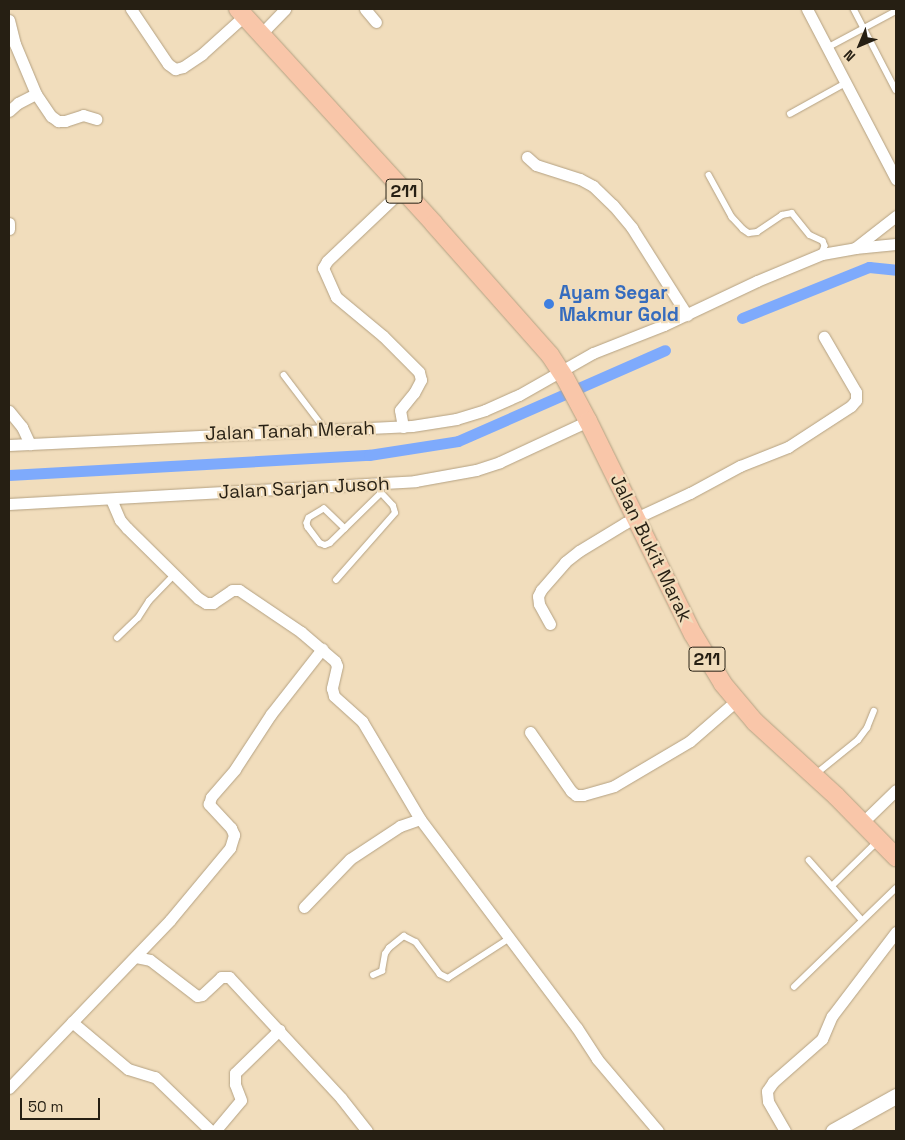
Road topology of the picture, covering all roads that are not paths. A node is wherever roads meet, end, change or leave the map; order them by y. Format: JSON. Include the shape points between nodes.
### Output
{"nodes":[{"id":1,"x":131,"y":9,"type":"edge"},
{"id":2,"x":285,"y":9,"type":"edge"},
{"id":3,"x":364,"y":9,"type":"edge"},
{"id":4,"x":807,"y":9,"type":"edge"},
{"id":5,"x":854,"y":9,"type":"edge"},
{"id":6,"x":896,"y":11,"type":"edge"},
{"id":7,"x":241,"y":12,"type":"edge"},
{"id":8,"x":9,"y":20,"type":"edge"},
{"id":9,"x":376,"y":22,"type":"dead end"},
{"id":10,"x":864,"y":28,"type":"junction"},
{"id":11,"x":261,"y":34,"type":"junction"},
{"id":12,"x":827,"y":48,"type":"junction"},
{"id":13,"x":846,"y":83,"type":"junction"},
{"id":14,"x":896,"y":90,"type":"edge"},
{"id":15,"x":36,"y":94,"type":"junction"},
{"id":16,"x":9,"y":111,"type":"edge"},
{"id":17,"x":790,"y":114,"type":"dead end"},
{"id":18,"x":96,"y":119,"type":"dead end"},
{"id":19,"x":528,"y":157,"type":"dead end"},
{"id":20,"x":709,"y":175,"type":"dead end"},
{"id":21,"x":896,"y":179,"type":"edge"},
{"id":22,"x":403,"y":189,"type":"junction"},
{"id":23,"x":896,"y":216,"type":"edge"},
{"id":24,"x":9,"y":223,"type":"edge"},
{"id":25,"x":9,"y":229,"type":"edge"},
{"id":26,"x":896,"y":244,"type":"edge"},
{"id":27,"x":855,"y":248,"type":"junction"},
{"id":28,"x":822,"y":254,"type":"junction"},
{"id":29,"x":687,"y":315,"type":"junction"},
{"id":30,"x":824,"y":337,"type":"dead end"},
{"id":31,"x":563,"y":374,"type":"junction"},
{"id":32,"x":284,"y":375,"type":"dead end"},
{"id":33,"x":9,"y":411,"type":"edge"},
{"id":34,"x":586,"y":417,"type":"junction"},
{"id":35,"x":403,"y":426,"type":"junction"},
{"id":36,"x":325,"y":429,"type":"junction"},
{"id":37,"x":30,"y":444,"type":"junction"},
{"id":38,"x":9,"y":445,"type":"edge"},
{"id":39,"x":381,"y":489,"type":"junction"},
{"id":40,"x":111,"y":499,"type":"junction"},
{"id":41,"x":9,"y":504,"type":"edge"},
{"id":42,"x":636,"y":518,"type":"junction"},
{"id":43,"x":345,"y":529,"type":"junction"},
{"id":44,"x":174,"y":575,"type":"junction"},
{"id":45,"x":336,"y":580,"type":"dead end"},
{"id":46,"x":550,"y":624,"type":"dead end"},
{"id":47,"x":117,"y":638,"type":"dead end"},
{"id":48,"x":322,"y":649,"type":"junction"},
{"id":49,"x":736,"y":701,"type":"junction"},
{"id":50,"x":874,"y":711,"type":"dead end"},
{"id":51,"x":530,"y":732,"type":"dead end"},
{"id":52,"x":814,"y":776,"type":"junction"},
{"id":53,"x":896,"y":790,"type":"edge"},
{"id":54,"x":420,"y":819,"type":"junction"},
{"id":55,"x":863,"y":822,"type":"junction"},
{"id":56,"x":879,"y":839,"type":"junction"},
{"id":57,"x":896,"y":857,"type":"edge"},
{"id":58,"x":809,"y":860,"type":"dead end"},
{"id":59,"x":832,"y":886,"type":"junction"},
{"id":60,"x":896,"y":888,"type":"edge"},
{"id":61,"x":304,"y":907,"type":"dead end"},
{"id":62,"x":862,"y":920,"type":"junction"},
{"id":63,"x":896,"y":932,"type":"edge"},
{"id":64,"x":510,"y":938,"type":"junction"},
{"id":65,"x":136,"y":957,"type":"junction"},
{"id":66,"x":373,"y":976,"type":"dead end"},
{"id":67,"x":794,"y":987,"type":"dead end"},
{"id":68,"x":72,"y":1022,"type":"junction"},
{"id":69,"x":279,"y":1030,"type":"junction"},
{"id":70,"x":9,"y":1088,"type":"edge"},
{"id":71,"x":895,"y":1098,"type":"edge"},
{"id":72,"x":652,"y":1129,"type":"edge"},
{"id":73,"x":211,"y":1131,"type":"edge"},
{"id":74,"x":215,"y":1131,"type":"edge"},
{"id":75,"x":367,"y":1131,"type":"edge"},
{"id":76,"x":785,"y":1131,"type":"edge"},
{"id":77,"x":833,"y":1131,"type":"edge"}],
"edges":[{"from":1,"to":7,"type":"street","via":[[168,64],[175,69],[202,54]]},
{"from":2,"to":11,"type":"street"},
{"from":3,"to":9,"type":"street"},
{"from":4,"to":12,"type":"street"},
{"from":5,"to":10,"type":"lane"},
{"from":6,"to":10,"type":"lane"},
{"from":7,"to":11,"type":"main road","number":"211"},
{"from":8,"to":15,"type":"street","via":[[15,44]]},
{"from":10,"to":12,"type":"lane"},
{"from":10,"to":14,"type":"lane"},
{"from":11,"to":22,"type":"main road","number":"211"},
{"from":12,"to":13,"type":"street"},
{"from":13,"to":17,"type":"lane"},
{"from":13,"to":21,"type":"street"},
{"from":15,"to":16,"type":"street"},
{"from":15,"to":18,"type":"street","via":[[58,121],[83,115]]},
{"from":19,"to":29,"type":"street","via":[[536,165],[580,178],[613,205],[632,228]]},
{"from":20,"to":28,"type":"lane","via":[[742,229],[756,232],[782,215],[792,213],[810,235],[823,241]]},
{"from":22,"to":31,"type":"main road","number":"211","via":[[528,329]]},
{"from":22,"to":35,"type":"street","via":[[323,268],[336,297],[383,336],[419,372],[420,380],[414,393],[400,410]]},
{"from":23,"to":27,"type":"street"},
{"from":24,"to":25,"type":"street"},
{"from":26,"to":27,"type":"street","name":"Jalan Tanah Merah"},
{"from":27,"to":28,"type":"street","name":"Jalan Tanah Merah"},
{"from":28,"to":29,"type":"street","name":"Jalan Tanah Merah"},
{"from":29,"to":31,"type":"street","name":"Jalan Tanah Merah","via":[[593,353]]},
{"from":30,"to":42,"type":"street","via":[[856,392],[856,400],[851,406],[788,447],[740,466]]},
{"from":31,"to":34,"type":"main road","name":"Jalan Bukit Marak","number":"211"},
{"from":31,"to":35,"type":"street","name":"Jalan Tanah Merah","via":[[485,410],[440,422]]},
{"from":32,"to":36,"type":"lane"},
{"from":33,"to":37,"type":"street"},
{"from":34,"to":39,"type":"street","name":"Jalan Sarjan Jusoh","via":[[523,452],[476,470]]},
{"from":34,"to":42,"type":"main road","name":"Jalan Bukit Marak","number":"211"},
{"from":35,"to":36,"type":"street","name":"Jalan Tanah Merah"},
{"from":36,"to":37,"type":"street","name":"Jalan Tanah Merah"},
{"from":37,"to":38,"type":"street","name":"Jalan Tanah Merah"},
{"from":39,"to":40,"type":"street","name":"Jalan Sarjan Jusoh"},
{"from":39,"to":43,"type":"lane"},
{"from":39,"to":45,"type":"lane","via":[[395,513]]},
{"from":40,"to":41,"type":"street","name":"Jalan Sarjan Jusoh"},
{"from":40,"to":44,"type":"street","via":[[120,520]]},
{"from":42,"to":46,"type":"street","via":[[579,551],[541,590],[539,604]]},
{"from":42,"to":49,"type":"main road","name":"Jalan Bukit Marak","number":"211","via":[[706,659]]},
{"from":43,"to":43,"type":"lane","via":[[325,545],[320,543],[307,523],[309,518],[324,509]]},
{"from":44,"to":47,"type":"lane"},
{"from":44,"to":48,"type":"street","via":[[206,603],[213,604],[232,590],[239,590]]},
{"from":48,"to":54,"type":"street","via":[[337,666],[332,688],[334,696],[362,721]]},
{"from":48,"to":65,"type":"street","via":[[211,797],[209,804],[232,828],[234,842],[202,884]]},
{"from":49,"to":51,"type":"street","via":[[690,741],[614,786],[583,795],[570,791]]},
{"from":49,"to":52,"type":"main road","name":"Jalan Bukit Marak","number":"211"},
{"from":50,"to":52,"type":"lane","via":[[858,740]]},
{"from":52,"to":55,"type":"main road","name":"Jalan Bukit Marak","number":"211"},
{"from":53,"to":55,"type":"street"},
{"from":54,"to":61,"type":"street","via":[[400,826],[350,859]]},
{"from":54,"to":64,"type":"street"},
{"from":55,"to":56,"type":"main road","name":"Jalan Bukit Marak","number":"211"},
{"from":56,"to":57,"type":"main road","name":"Jalan Bukit Marak","number":"211"},
{"from":56,"to":59,"type":"lane"},
{"from":58,"to":59,"type":"lane"},
{"from":59,"to":62,"type":"lane"},
{"from":60,"to":62,"type":"lane"},
{"from":62,"to":67,"type":"lane"},
{"from":63,"to":76,"type":"street","via":[[832,1016],[822,1039],[767,1091],[768,1101]]},
{"from":64,"to":66,"type":"lane","via":[[448,978],[440,974],[416,942],[404,936],[385,954],[382,972]]},
{"from":64,"to":72,"type":"street"},
{"from":65,"to":68,"type":"street"},
{"from":65,"to":69,"type":"street","via":[[150,960],[197,996],[221,976],[229,977]]},
{"from":68,"to":70,"type":"street"},
{"from":68,"to":73,"type":"street","via":[[128,1069],[155,1077]]},
{"from":69,"to":74,"type":"street","via":[[235,1073],[241,1100]]},
{"from":69,"to":75,"type":"street"},
{"from":71,"to":77,"type":"main road"}]}
